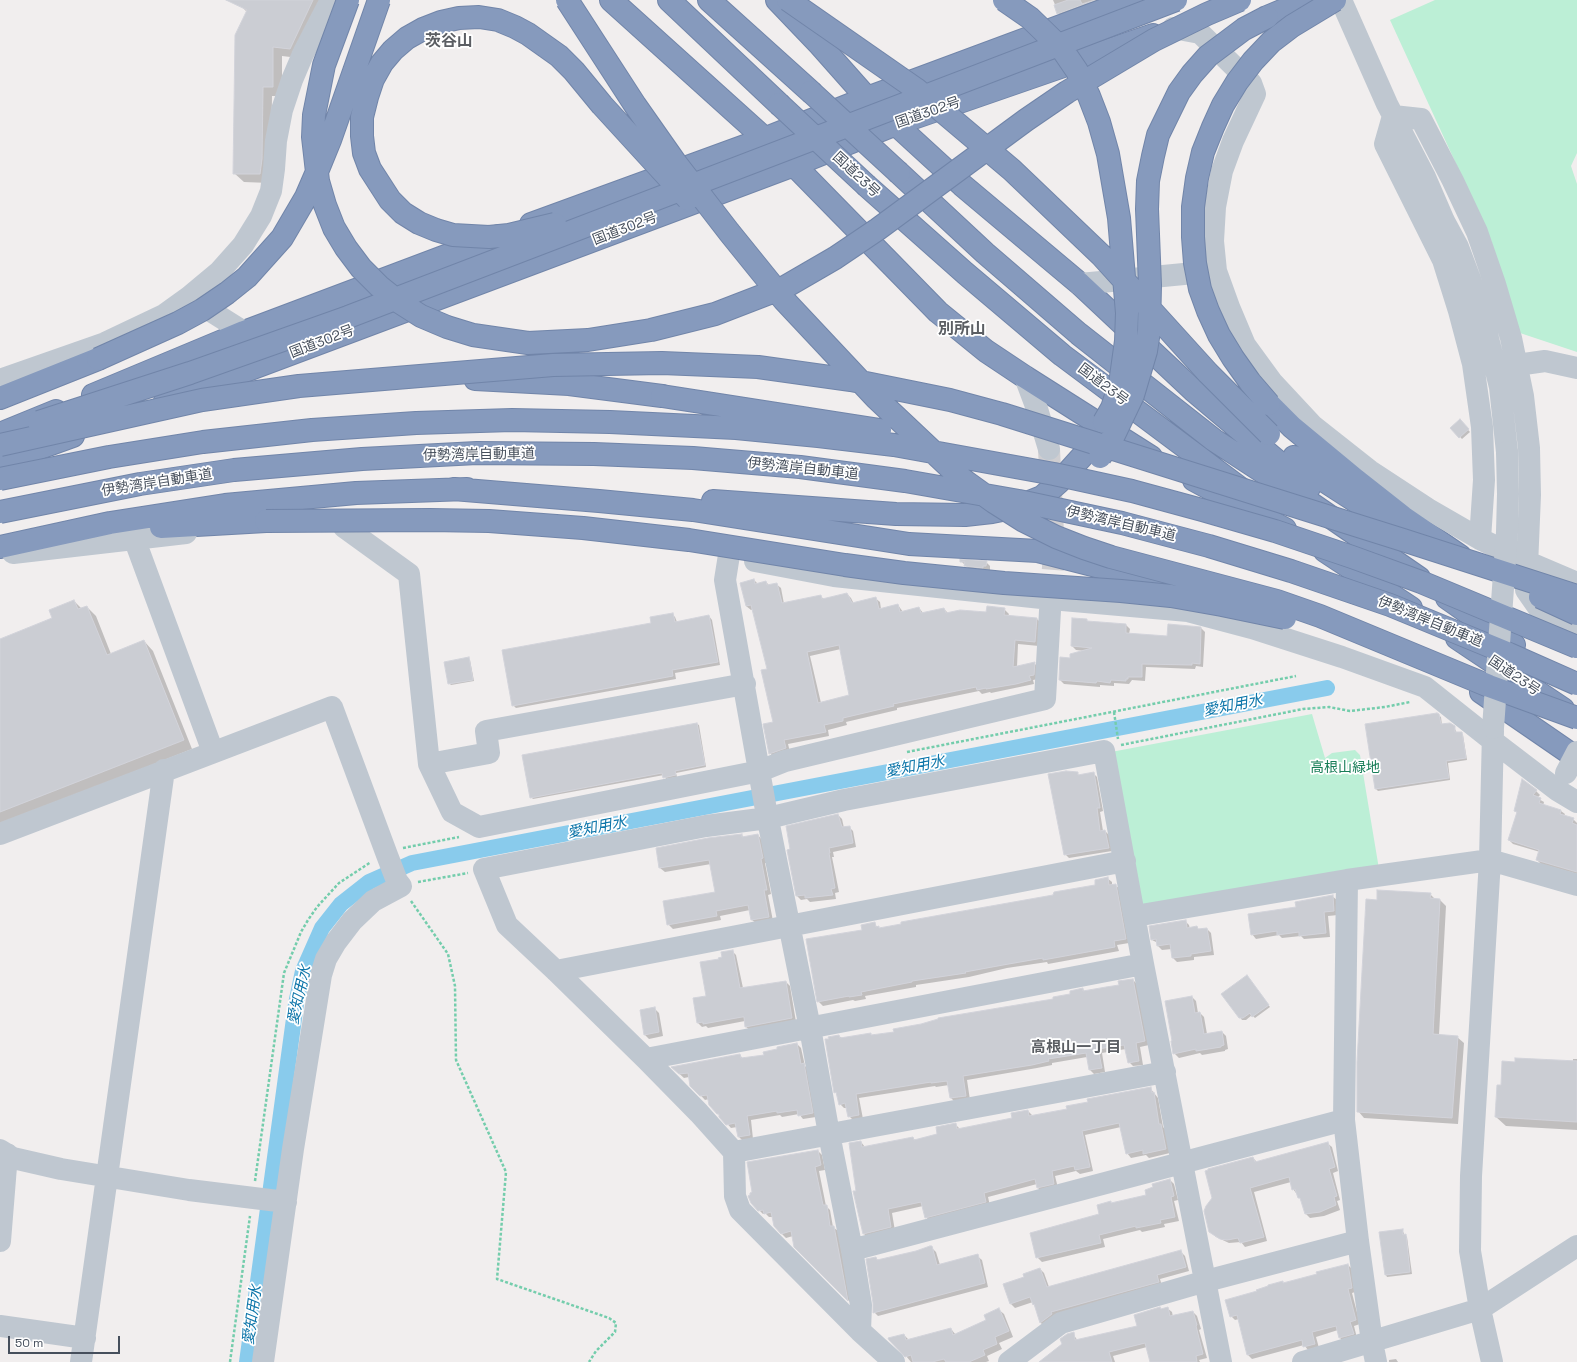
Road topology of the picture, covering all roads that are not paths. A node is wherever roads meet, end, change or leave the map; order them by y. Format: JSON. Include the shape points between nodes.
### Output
{"nodes":[{"id":1,"x":330,"y":0,"type":"edge"},
{"id":2,"x":348,"y":0,"type":"edge"},
{"id":3,"x":379,"y":0,"type":"edge"},
{"id":4,"x":567,"y":0,"type":"edge"},
{"id":5,"x":611,"y":0,"type":"edge"},
{"id":6,"x":669,"y":0,"type":"edge"},
{"id":7,"x":709,"y":0,"type":"edge"},
{"id":8,"x":778,"y":0,"type":"edge"},
{"id":9,"x":788,"y":0,"type":"edge"},
{"id":10,"x":1004,"y":0,"type":"edge"},
{"id":11,"x":1131,"y":0,"type":"edge"},
{"id":12,"x":1176,"y":0,"type":"edge"},
{"id":13,"x":1240,"y":0,"type":"edge"},
{"id":14,"x":1254,"y":0,"type":"edge"},
{"id":15,"x":1308,"y":0,"type":"edge"},
{"id":16,"x":1335,"y":0,"type":"edge"},
{"id":17,"x":1341,"y":0,"type":"edge"},
{"id":18,"x":1173,"y":28,"type":"junction"},
{"id":19,"x":867,"y":98,"type":"junction"},
{"id":20,"x":1393,"y":116,"type":"junction"},
{"id":21,"x":896,"y":124,"type":"junction"},
{"id":22,"x":764,"y":139,"type":"junction"},
{"id":23,"x":794,"y":165,"type":"junction"},
{"id":24,"x":730,"y":170,"type":"junction"},
{"id":25,"x":1216,"y":271,"type":"junction"},
{"id":26,"x":1080,"y":284,"type":"junction"},
{"id":27,"x":189,"y":298,"type":"junction"},
{"id":28,"x":784,"y":300,"type":"junction"},
{"id":29,"x":244,"y":332,"type":"junction"},
{"id":30,"x":1517,"y":365,"type":"junction"},
{"id":31,"x":1577,"y":368,"type":"edge"},
{"id":32,"x":1025,"y":377,"type":"junction"},
{"id":33,"x":0,"y":380,"type":"edge"},
{"id":34,"x":360,"y":381,"type":"junction"},
{"id":35,"x":0,"y":398,"type":"edge"},
{"id":36,"x":0,"y":434,"type":"edge"},
{"id":37,"x":0,"y":445,"type":"edge"},
{"id":38,"x":1049,"y":449,"type":"tunnel mouth"},
{"id":39,"x":1093,"y":454,"type":"junction"},
{"id":40,"x":0,"y":468,"type":"edge"},
{"id":41,"x":0,"y":479,"type":"edge"},
{"id":42,"x":453,"y":489,"type":"junction"},
{"id":43,"x":1132,"y":491,"type":"junction"},
{"id":44,"x":0,"y":512,"type":"edge"},
{"id":45,"x":344,"y":527,"type":"junction"},
{"id":46,"x":134,"y":538,"type":"junction"},
{"id":47,"x":1480,"y":538,"type":"junction"},
{"id":48,"x":1317,"y":546,"type":"junction"},
{"id":49,"x":0,"y":547,"type":"edge"},
{"id":50,"x":0,"y":554,"type":"edge"},
{"id":51,"x":729,"y":555,"type":"junction"},
{"id":52,"x":1528,"y":562,"type":"junction"},
{"id":53,"x":1398,"y":564,"type":"junction"},
{"id":54,"x":1489,"y":576,"type":"junction"},
{"id":55,"x":1577,"y":583,"type":"edge"},
{"id":56,"x":1051,"y":596,"type":"junction"},
{"id":57,"x":1577,"y":596,"type":"edge"},
{"id":58,"x":1577,"y":614,"type":"edge"},
{"id":59,"x":1577,"y":636,"type":"edge"},
{"id":60,"x":1577,"y":647,"type":"edge"},
{"id":61,"x":1413,"y":654,"type":"junction"},
{"id":62,"x":744,"y":684,"type":"junction"},
{"id":63,"x":1577,"y":684,"type":"edge"},
{"id":64,"x":1577,"y":688,"type":"edge"},
{"id":65,"x":1577,"y":719,"type":"edge"},
{"id":66,"x":1493,"y":735,"type":"junction"},
{"id":67,"x":213,"y":752,"type":"junction"},
{"id":68,"x":1577,"y":752,"type":"edge"},
{"id":69,"x":429,"y":764,"type":"junction"},
{"id":70,"x":164,"y":770,"type":"junction"},
{"id":71,"x":760,"y":771,"type":"junction"},
{"id":72,"x":1567,"y":774,"type":"edge"},
{"id":73,"x":1577,"y":802,"type":"edge"},
{"id":74,"x":767,"y":814,"type":"junction"},
{"id":75,"x":0,"y":834,"type":"edge"},
{"id":76,"x":1490,"y":860,"type":"junction"},
{"id":77,"x":1125,"y":861,"type":"junction"},
{"id":78,"x":1347,"y":880,"type":"junction"},
{"id":79,"x":1577,"y":885,"type":"edge"},
{"id":80,"x":1135,"y":916,"type":"junction"},
{"id":81,"x":789,"y":927,"type":"junction"},
{"id":82,"x":1144,"y":964,"type":"junction"},
{"id":83,"x":556,"y":971,"type":"junction"},
{"id":84,"x":810,"y":1028,"type":"junction"},
{"id":85,"x":646,"y":1059,"type":"junction"},
{"id":86,"x":1165,"y":1072,"type":"junction"},
{"id":87,"x":1344,"y":1120,"type":"junction"},
{"id":88,"x":829,"y":1134,"type":"junction"},
{"id":89,"x":4,"y":1152,"type":"edge"},
{"id":90,"x":734,"y":1152,"type":"junction"},
{"id":91,"x":1182,"y":1163,"type":"junction"},
{"id":92,"x":107,"y":1177,"type":"junction"},
{"id":93,"x":286,"y":1202,"type":"junction"},
{"id":94,"x":0,"y":1241,"type":"edge"},
{"id":95,"x":1358,"y":1241,"type":"junction"},
{"id":96,"x":1577,"y":1246,"type":"edge"},
{"id":97,"x":852,"y":1250,"type":"junction"},
{"id":98,"x":1206,"y":1281,"type":"junction"},
{"id":99,"x":1480,"y":1309,"type":"junction"},
{"id":100,"x":0,"y":1326,"type":"edge"},
{"id":101,"x":860,"y":1331,"type":"junction"},
{"id":102,"x":85,"y":1338,"type":"junction"},
{"id":103,"x":1374,"y":1352,"type":"edge"},
{"id":104,"x":81,"y":1362,"type":"edge"},
{"id":105,"x":263,"y":1362,"type":"edge"},
{"id":106,"x":894,"y":1362,"type":"edge"},
{"id":107,"x":1009,"y":1362,"type":"edge"},
{"id":108,"x":1221,"y":1362,"type":"edge"},
{"id":109,"x":1303,"y":1362,"type":"edge"},
{"id":110,"x":1492,"y":1362,"type":"edge"}],
"edges":[{"from":1,"to":27,"type":"street","via":[[303,54],[282,110],[271,191],[261,216],[243,245],[224,267]]},
{"from":2,"to":13,"type":"highway","bridge":true,"via":[[324,65],[314,115],[313,138],[318,181],[324,205],[334,228],[361,268],[379,286],[422,316],[473,335],[528,343],[588,340],[652,330],[715,314],[785,287],[872,234],[1067,92],[1154,40]]},
{"from":3,"to":35,"type":"highway","bridge":true,"via":[[330,140],[306,197],[282,238],[266,258],[227,293],[178,323],[98,359]]},
{"from":4,"to":28,"type":"highway","bridge":true,"via":[[630,99],[671,156]]},
{"from":5,"to":22,"type":"highway"},
{"from":6,"to":48,"type":"highway","name":"国道23号","bridge":true,"via":[[867,186],[964,273],[1062,355]]},
{"from":7,"to":53,"type":"highway","name":"国道23号","bridge":true,"via":[[985,253],[1079,334],[1214,440]]},
{"from":8,"to":19,"type":"highway"},
{"from":9,"to":54,"type":"highway","bridge":true,"via":[[916,89],[1012,170],[1101,255],[1239,405],[1300,462],[1357,502]]},
{"from":10,"to":39,"type":"highway","bridge":true,"via":[[1048,34],[1077,71],[1099,122],[1114,185],[1125,278],[1126,341],[1120,384]]},
{"from":11,"to":19,"type":"highway"},
{"from":12,"to":24,"type":"highway","bridge":true},
{"from":14,"to":18,"type":"highway","name":"国道302号"},
{"from":15,"to":39,"type":"highway","bridge":true,"via":[[1267,17],[1226,41],[1192,74],[1168,113],[1158,135],[1148,181],[1146,209],[1150,304],[1146,351],[1133,395],[1113,437]]},
{"from":16,"to":54,"type":"highway","bridge":true,"via":[[1271,42],[1253,61],[1223,105],[1203,152],[1193,206],[1195,263],[1200,288],[1219,335],[1250,382],[1269,404],[1303,437],[1403,517]]},
{"from":17,"to":20,"type":"street"},
{"from":18,"to":21,"type":"highway","name":"国道302号"},
{"from":18,"to":25,"type":"street","via":[[1200,33],[1251,83],[1255,94],[1222,171],[1215,207],[1213,241]]},
{"from":19,"to":21,"type":"highway"},
{"from":19,"to":22,"type":"highway"},
{"from":20,"to":30,"type":"street","via":[[1421,119],[1453,181],[1477,232],[1495,284]]},
{"from":20,"to":47,"type":"street","via":[[1385,144],[1443,260],[1473,364],[1482,427],[1484,472]]},
{"from":20,"to":66,"type":"street","bridge":true,"via":[[1458,247],[1481,310],[1500,387],[1507,452],[1508,494]]},
{"from":21,"to":23,"type":"highway","name":"国道302号"},
{"from":21,"to":26,"type":"highway","via":[[974,196]]},
{"from":22,"to":23,"type":"highway"},
{"from":22,"to":29,"type":"highway"},
{"from":23,"to":32,"type":"highway","via":[[938,312],[986,351]]},
{"from":23,"to":40,"type":"highway","name":"国道302号","via":[[26,453]]},
{"from":24,"to":28,"type":"highway","bridge":true,"via":[[676,184],[668,186],[653,190],[557,223],[509,235],[453,235],[419,223],[403,213],[390,200],[370,169],[364,153],[362,116],[373,79],[386,59],[407,38],[441,22],[459,18],[479,17],[514,26],[544,44],[574,71],[602,105],[669,178],[674,184],[679,190]]},
{"from":24,"to":36,"type":"highway","bridge":true,"via":[[267,347],[81,410]]},
{"from":25,"to":26,"type":"street"},
{"from":25,"to":47,"type":"street","via":[[1245,345],[1272,382],[1313,426],[1370,471],[1428,509]]},
{"from":26,"to":53,"type":"highway","via":[[1193,390]]},
{"from":27,"to":29,"type":"street"},
{"from":27,"to":33,"type":"street","via":[[164,315],[105,343]]},
{"from":28,"to":61,"type":"highway","bridge":true,"via":[[870,393],[933,453],[962,479],[1024,521],[1056,537],[1111,558],[1276,601]]},
{"from":29,"to":36,"type":"highway"},
{"from":30,"to":31,"type":"street","via":[[1545,361]]},
{"from":30,"to":52,"type":"street","via":[[1529,448]]},
{"from":32,"to":38,"type":"street"},
{"from":32,"to":48,"type":"highway","via":[[1143,452]]},
{"from":34,"to":37,"type":"highway","bridge":true,"via":[[292,387],[202,400]]},
{"from":34,"to":43,"type":"highway","bridge":true,"via":[[526,381],[662,396],[866,427],[994,450],[1031,458]]},
{"from":34,"to":57,"type":"highway","bridge":true,"via":[[553,365],[655,363],[758,366],[851,380],[950,400],[1002,414]]},
{"from":39,"to":42,"type":"highway","via":[[1080,476],[1062,488],[1017,507],[965,515],[896,514],[555,491]]},
{"from":41,"to":43,"type":"highway","bridge":true,"via":[[109,457],[203,442],[312,430],[512,420],[736,428],[818,436],[971,458]]},
{"from":42,"to":49,"type":"highway","via":[[356,493],[225,505],[110,523]]},
{"from":42,"to":72,"type":"highway","via":[[693,510],[908,544],[1038,550],[1132,575],[1254,599],[1309,602],[1372,627],[1417,651],[1512,712]]},
{"from":43,"to":60,"type":"highway","bridge":true,"via":[[1267,529],[1352,557],[1428,585]]},
{"from":44,"to":63,"type":"highway","name":"伊勢湾岸自動車道","bridge":true,"via":[[140,484],[234,470],[362,458],[477,453],[594,454],[693,458],[800,468],[1019,501],[1122,523],[1209,546],[1390,605]]},
{"from":45,"to":46,"type":"street","via":[[256,527]]},
{"from":45,"to":51,"type":"street","via":[[424,525],[510,530]]},
{"from":45,"to":69,"type":"street","via":[[409,574]]},
{"from":46,"to":50,"type":"street"},
{"from":46,"to":67,"type":"street"},
{"from":47,"to":52,"type":"street"},
{"from":48,"to":65,"type":"highway","name":"国道23号"},
{"from":49,"to":61,"type":"highway","bridge":true,"via":[[119,531],[266,521],[489,521],[583,528],[689,540],[845,566],[904,573],[1171,596],[1308,623]]},
{"from":51,"to":56,"type":"street","via":[[834,576]]},
{"from":51,"to":62,"type":"street","via":[[725,580]]},
{"from":52,"to":55,"type":"street"},
{"from":52,"to":59,"type":"street","via":[[1526,590],[1549,623]]},
{"from":53,"to":64,"type":"highway","name":"国道23号"},
{"from":54,"to":58,"type":"highway","bridge":true},
{"from":56,"to":66,"type":"street","via":[[1188,611],[1252,628],[1425,687]]},
{"from":56,"to":71,"type":"street","via":[[1045,699],[785,761]]},
{"from":61,"to":65,"type":"highway","bridge":true},
{"from":62,"to":69,"type":"street","via":[[486,732],[489,753]]},
{"from":62,"to":71,"type":"street"},
{"from":66,"to":72,"type":"street"},
{"from":66,"to":76,"type":"street"},
{"from":67,"to":70,"type":"street"},
{"from":67,"to":93,"type":"street","via":[[332,707],[399,884],[374,901],[352,921],[326,959],[318,990]]},
{"from":68,"to":72,"type":"street","bridge":true},
{"from":69,"to":71,"type":"street","via":[[452,812],[479,827]]},
{"from":70,"to":75,"type":"street"},
{"from":70,"to":92,"type":"street"},
{"from":71,"to":74,"type":"street"},
{"from":72,"to":73,"type":"street"},
{"from":74,"to":77,"type":"street","via":[[1104,751]]},
{"from":74,"to":81,"type":"street"},
{"from":74,"to":83,"type":"street","via":[[484,869],[507,925]]},
{"from":76,"to":78,"type":"street"},
{"from":76,"to":79,"type":"street"},
{"from":76,"to":99,"type":"street","via":[[1471,1176],[1470,1251]]},
{"from":77,"to":80,"type":"street"},
{"from":77,"to":81,"type":"street"},
{"from":78,"to":80,"type":"street"},
{"from":78,"to":87,"type":"street"},
{"from":80,"to":82,"type":"street"},
{"from":81,"to":83,"type":"street"},
{"from":81,"to":84,"type":"street"},
{"from":82,"to":84,"type":"street"},
{"from":82,"to":86,"type":"street"},
{"from":83,"to":85,"type":"street"},
{"from":84,"to":85,"type":"street"},
{"from":84,"to":88,"type":"street"},
{"from":85,"to":90,"type":"street"},
{"from":86,"to":88,"type":"street"},
{"from":86,"to":91,"type":"street"},
{"from":87,"to":91,"type":"street"},
{"from":87,"to":95,"type":"street"},
{"from":88,"to":90,"type":"street"},
{"from":88,"to":97,"type":"street"},
{"from":89,"to":92,"type":"street","via":[[13,1158]]},
{"from":89,"to":94,"type":"street"},
{"from":90,"to":101,"type":"street","via":[[735,1196],[740,1210]]},
{"from":91,"to":97,"type":"street"},
{"from":91,"to":98,"type":"street"},
{"from":92,"to":93,"type":"street"},
{"from":92,"to":102,"type":"street"},
{"from":93,"to":105,"type":"street"},
{"from":95,"to":98,"type":"street"},
{"from":95,"to":103,"type":"street"},
{"from":96,"to":99,"type":"street"},
{"from":97,"to":101,"type":"street","via":[[861,1305]]},
{"from":98,"to":107,"type":"street","via":[[1062,1323]]},
{"from":98,"to":108,"type":"street"},
{"from":99,"to":103,"type":"street"},
{"from":99,"to":110,"type":"street"},
{"from":100,"to":102,"type":"street"},
{"from":101,"to":106,"type":"street"},
{"from":102,"to":104,"type":"street"},
{"from":103,"to":109,"type":"street"}]}
